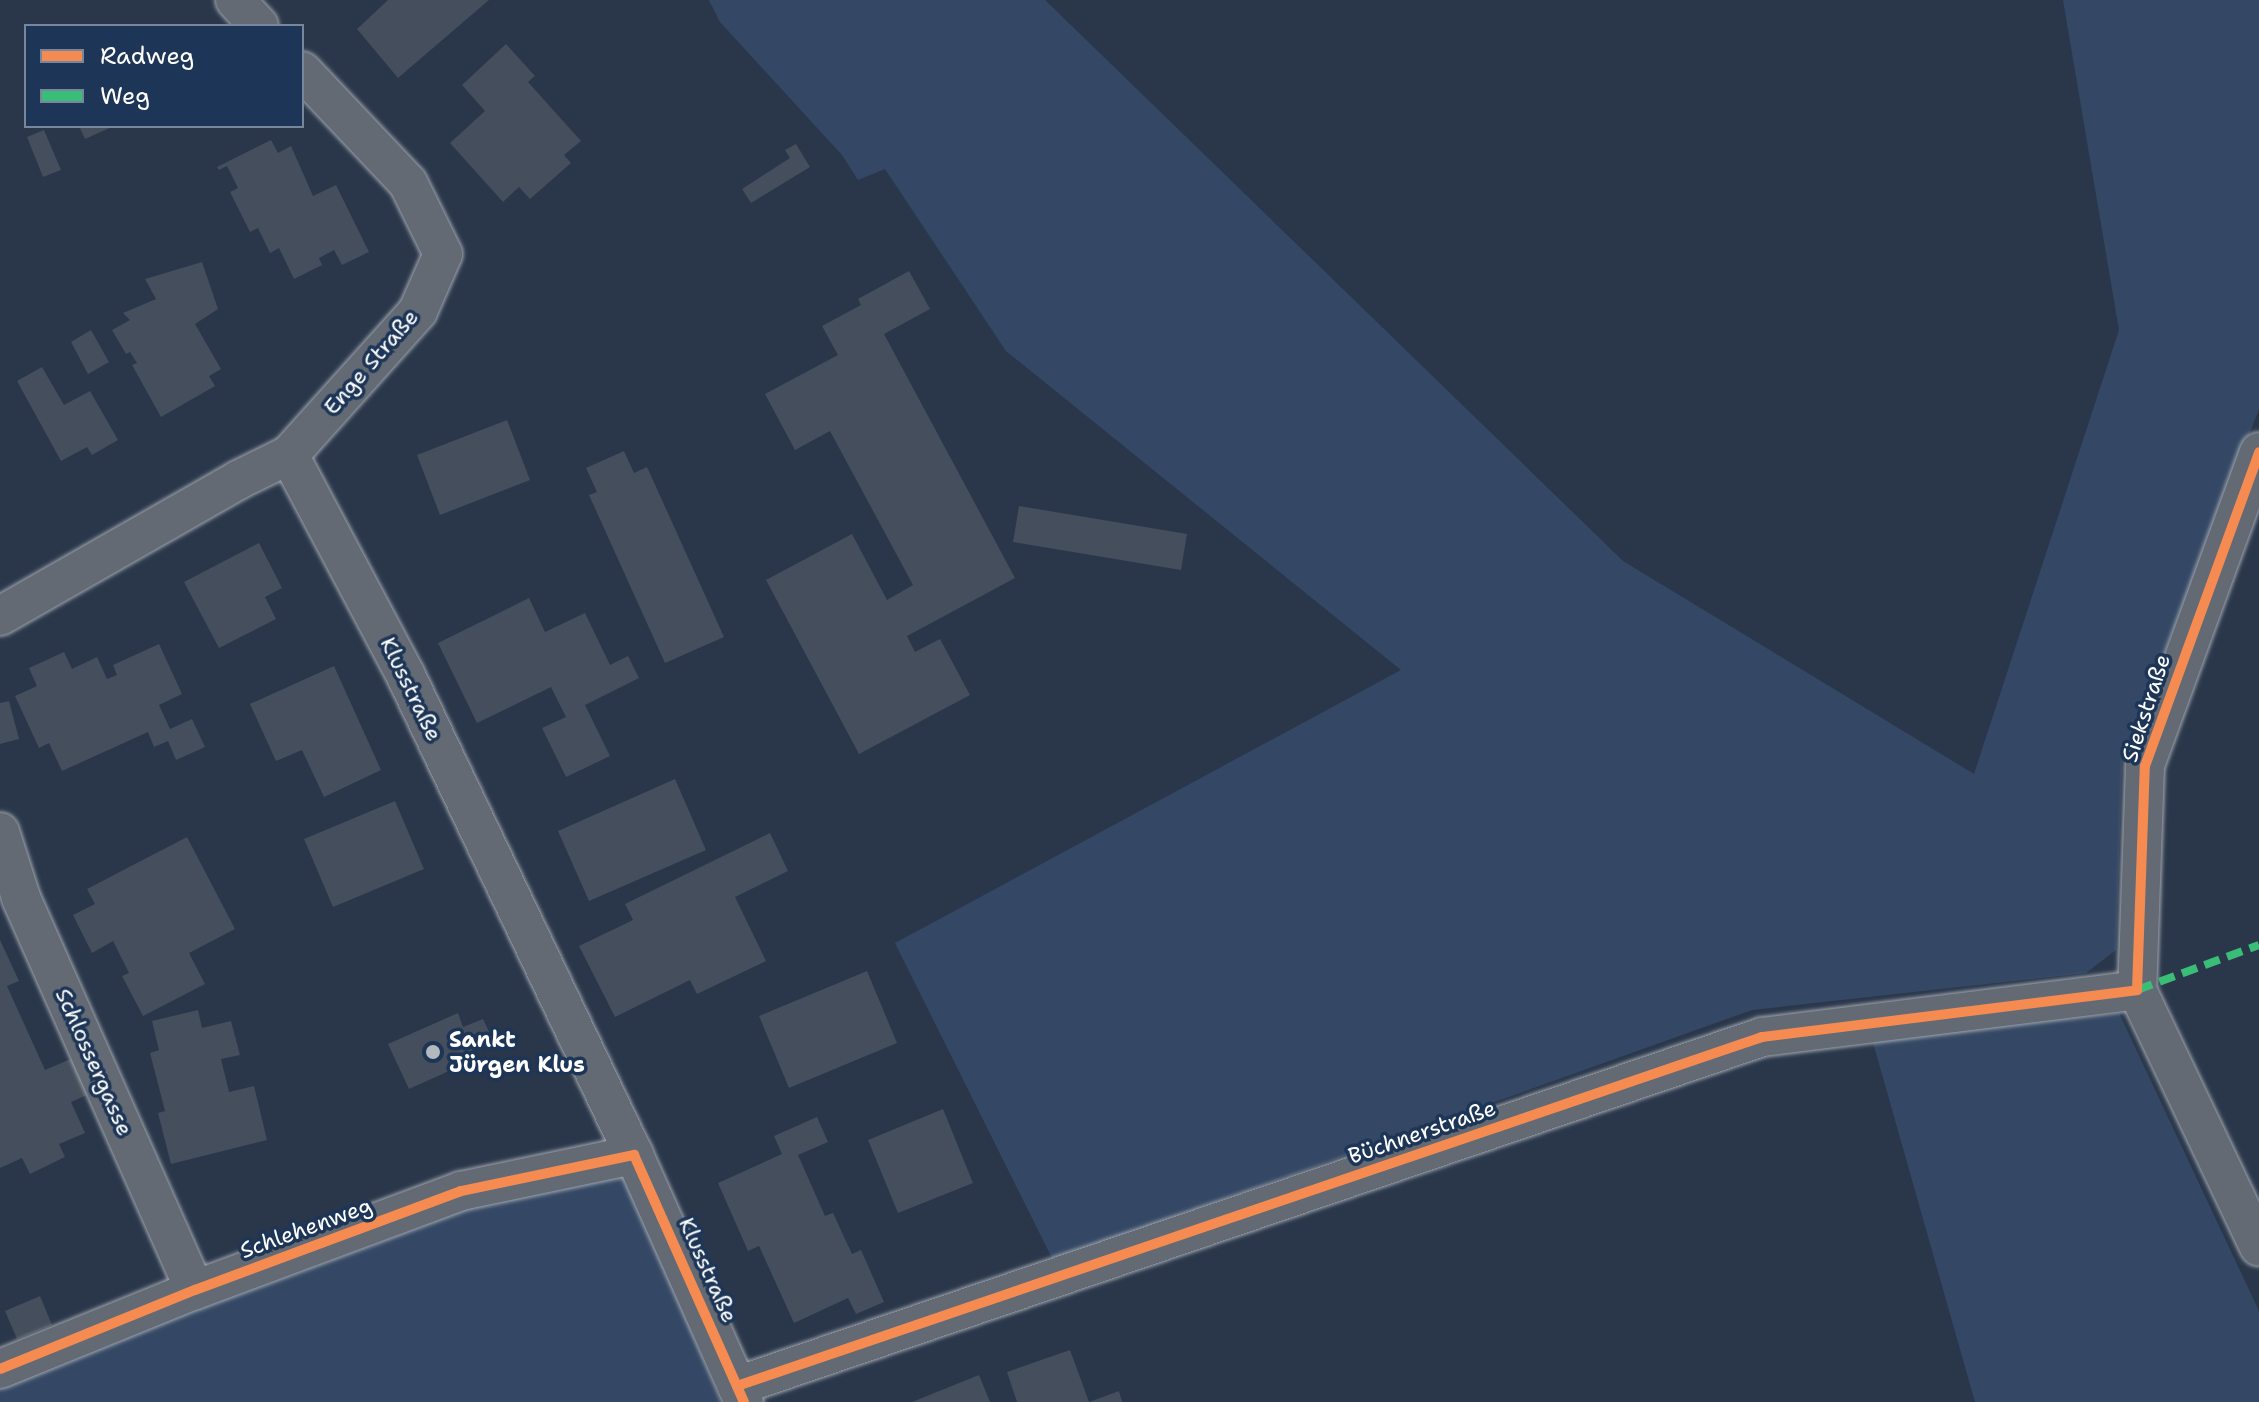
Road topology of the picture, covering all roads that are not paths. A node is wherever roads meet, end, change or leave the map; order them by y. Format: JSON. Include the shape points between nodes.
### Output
{"nodes":[{"id":1,"x":235,"y":0,"type":"edge"},
{"id":2,"x":257,"y":24,"type":"edge"},
{"id":3,"x":304,"y":73,"type":"edge"},
{"id":4,"x":2259,"y":452,"type":"edge"},
{"id":5,"x":289,"y":455,"type":"junction"},
{"id":6,"x":0,"y":616,"type":"edge"},
{"id":7,"x":0,"y":832,"type":"edge"},
{"id":8,"x":2137,"y":990,"type":"junction"},
{"id":9,"x":634,"y":1155,"type":"junction"},
{"id":10,"x":2259,"y":1247,"type":"edge"},
{"id":11,"x":195,"y":1290,"type":"junction"},
{"id":12,"x":0,"y":1369,"type":"edge"},
{"id":13,"x":740,"y":1394,"type":"edge"}],
"edges":[{"from":1,"to":2,"type":"street"},
{"from":3,"to":5,"type":"street","name":"Enge Straße","via":[[408,183],[443,254],[418,311]]},
{"from":4,"to":8,"type":"street","name":"Siekstraße","via":[[2145,766]]},
{"from":5,"to":6,"type":"street"},
{"from":5,"to":9,"type":"street","name":"Klusstraße","via":[[406,676]]},
{"from":7,"to":11,"type":"street","name":"Schlossergasse","via":[[21,898]]},
{"from":8,"to":10,"type":"street","name":"Siekstraße"},
{"from":8,"to":13,"type":"street","name":"Büchnerstraße","via":[[1762,1037]]},
{"from":9,"to":11,"type":"street","name":"Schlehenweg","via":[[461,1191]]},
{"from":9,"to":13,"type":"street","name":"Klusstraße"},
{"from":11,"to":12,"type":"street","name":"Schlehenweg"}]}
